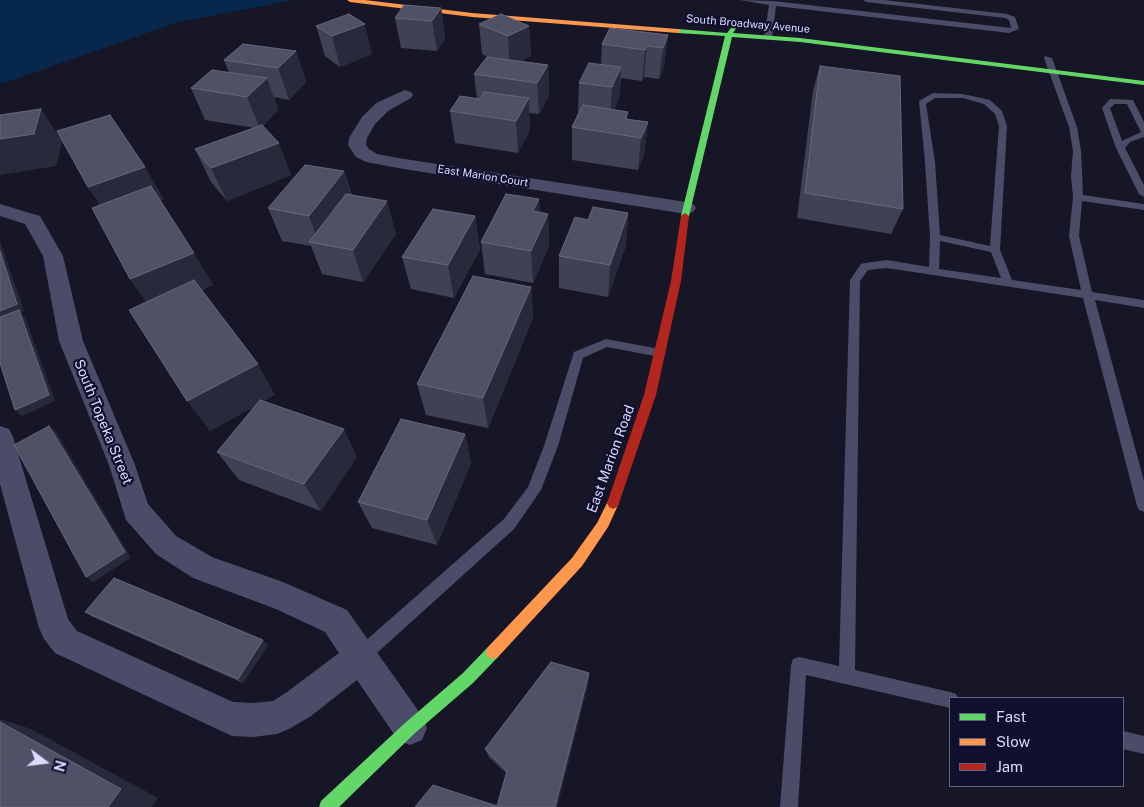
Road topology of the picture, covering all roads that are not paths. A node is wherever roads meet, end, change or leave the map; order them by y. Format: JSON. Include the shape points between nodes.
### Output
{"nodes":[{"id":1,"x":350,"y":0,"type":"edge"},
{"id":2,"x":743,"y":0,"type":"edge"},
{"id":3,"x":866,"y":0,"type":"edge"},
{"id":4,"x":773,"y":4,"type":"junction"},
{"id":5,"x":738,"y":21,"type":"dead end"},
{"id":6,"x":729,"y":34,"type":"junction"},
{"id":7,"x":768,"y":38,"type":"junction"},
{"id":8,"x":1048,"y":58,"type":"dead end"},
{"id":9,"x":1054,"y":72,"type":"junction"},
{"id":10,"x":1144,"y":83,"type":"edge"},
{"id":11,"x":405,"y":95,"type":"dead end"},
{"id":12,"x":1140,"y":116,"type":"edge"},
{"id":13,"x":1144,"y":133,"type":"edge"},
{"id":14,"x":1120,"y":148,"type":"junction"},
{"id":15,"x":1144,"y":194,"type":"edge"},
{"id":16,"x":1078,"y":197,"type":"junction"},
{"id":17,"x":1144,"y":207,"type":"edge"},
{"id":18,"x":686,"y":208,"type":"junction"},
{"id":19,"x":0,"y":210,"type":"edge"},
{"id":20,"x":935,"y":237,"type":"junction"},
{"id":21,"x":995,"y":250,"type":"junction"},
{"id":22,"x":934,"y":271,"type":"junction"},
{"id":23,"x":1008,"y":283,"type":"junction"},
{"id":24,"x":1087,"y":295,"type":"junction"},
{"id":25,"x":1144,"y":304,"type":"edge"},
{"id":26,"x":660,"y":353,"type":"junction"},
{"id":27,"x":0,"y":437,"type":"edge"},
{"id":28,"x":1144,"y":506,"type":"edge"},
{"id":29,"x":360,"y":657,"type":"junction"},
{"id":30,"x":847,"y":676,"type":"junction"},
{"id":31,"x":949,"y":700,"type":"edge"},
{"id":32,"x":410,"y":728,"type":"junction"},
{"id":33,"x":1124,"y":740,"type":"edge"},
{"id":34,"x":1144,"y":745,"type":"edge"},
{"id":35,"x":327,"y":807,"type":"edge"},
{"id":36,"x":789,"y":807,"type":"edge"}],
"edges":[{"from":1,"to":6,"type":"main road","name":"South Broadway Avenue","via":[[472,16]]},
{"from":2,"to":4,"type":"lane"},
{"from":3,"to":4,"type":"lane","via":[[1007,16],[1012,19],[1015,29],[1009,31]]},
{"from":4,"to":7,"type":"lane"},
{"from":5,"to":6,"type":"main road","name":"East Marion Road"},
{"from":6,"to":7,"type":"main road","name":"South Broadway Avenue"},
{"from":6,"to":18,"type":"main road","name":"East Marion Road"},
{"from":7,"to":9,"type":"main road","name":"South Broadway Avenue"},
{"from":8,"to":9,"type":"lane"},
{"from":9,"to":10,"type":"main road","name":"South Broadway Avenue"},
{"from":9,"to":16,"type":"lane","via":[[1073,127]]},
{"from":11,"to":18,"type":"street","name":"East Marion Court","via":[[382,107],[368,121],[358,138],[357,145],[362,153],[398,163]]},
{"from":12,"to":13,"type":"lane"},
{"from":12,"to":14,"type":"lane","via":[[1130,102],[1113,101],[1106,108]]},
{"from":13,"to":14,"type":"lane","via":[[1127,140]]},
{"from":14,"to":15,"type":"lane"},
{"from":16,"to":17,"type":"lane"},
{"from":16,"to":24,"type":"lane","via":[[1074,236]]},
{"from":18,"to":26,"type":"main road","name":"East Marion Road","via":[[676,281]]},
{"from":19,"to":29,"type":"street","name":"South Topeka Street","via":[[33,220],[53,256],[70,341],[122,465],[136,511],[166,545],[203,568],[283,597],[336,622]]},
{"from":20,"to":21,"type":"lane"},
{"from":20,"to":21,"type":"lane","via":[[922,104],[933,95],[963,96],[987,102],[999,113],[1003,126]]},
{"from":20,"to":22,"type":"lane"},
{"from":21,"to":23,"type":"lane"},
{"from":22,"to":23,"type":"lane"},
{"from":22,"to":30,"type":"lane","via":[[887,264],[865,267],[854,280]]},
{"from":23,"to":24,"type":"lane"},
{"from":24,"to":25,"type":"lane"},
{"from":24,"to":28,"type":"lane"},
{"from":26,"to":29,"type":"lane","via":[[606,343],[578,355],[550,446],[529,497],[509,524]]},
{"from":26,"to":32,"type":"main road","name":"East Marion Road","via":[[615,499],[602,527],[577,562],[468,678]]},
{"from":27,"to":29,"type":"street","via":[[55,628],[66,642],[232,719],[277,717]]},
{"from":29,"to":32,"type":"street","name":"South Topeka Street"},
{"from":30,"to":31,"type":"lane"},
{"from":30,"to":36,"type":"lane","via":[[799,665]]},
{"from":32,"to":35,"type":"main road","name":"East Marion Road"},
{"from":33,"to":34,"type":"lane"}]}
